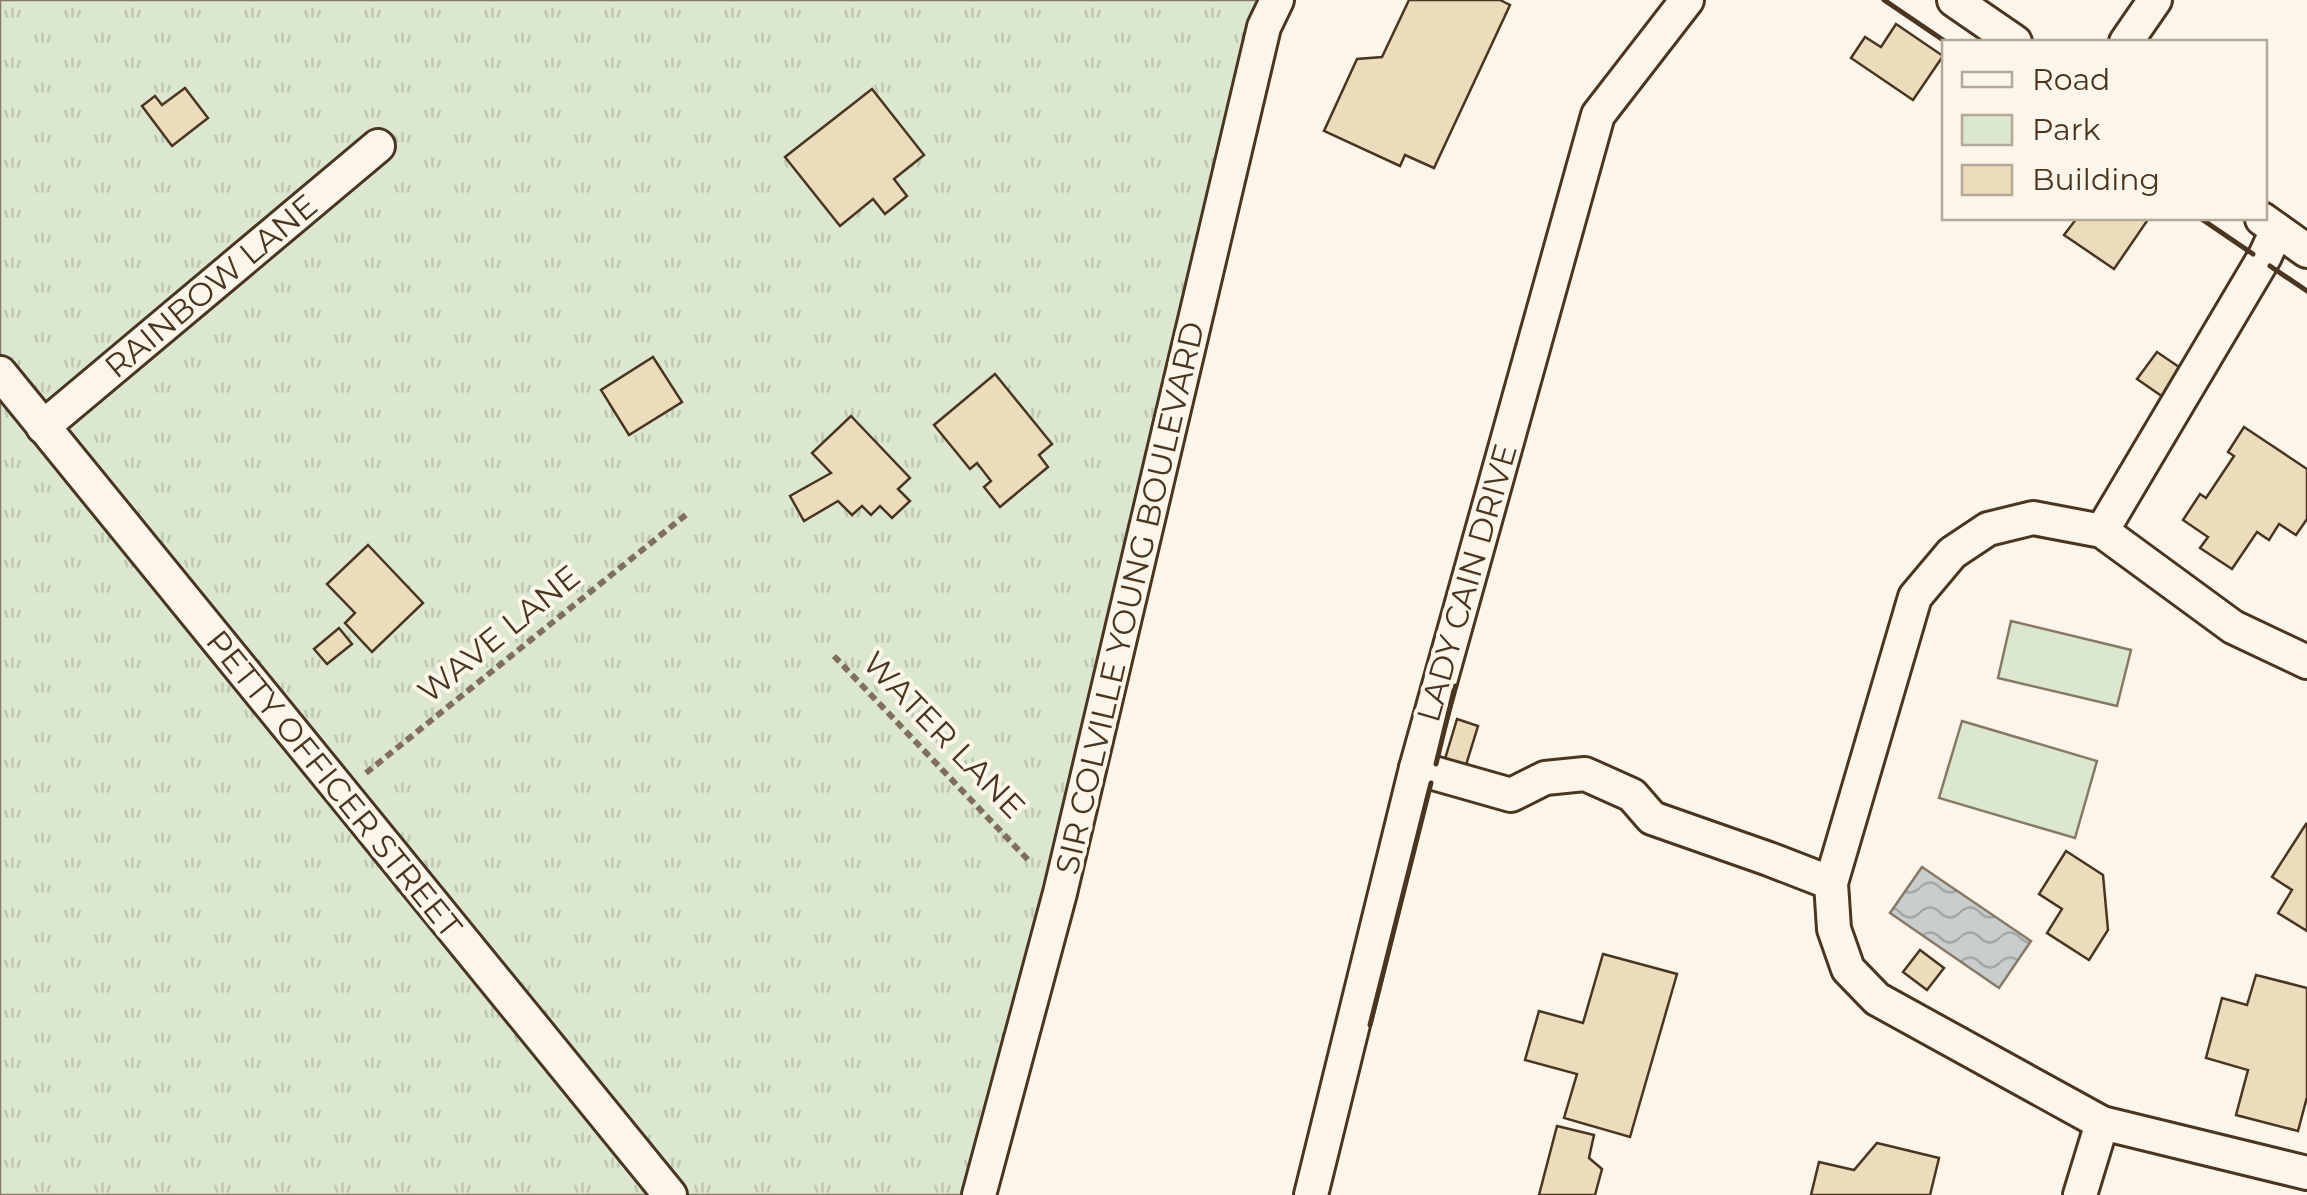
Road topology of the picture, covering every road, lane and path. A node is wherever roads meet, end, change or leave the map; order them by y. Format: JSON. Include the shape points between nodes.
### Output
{"nodes":[{"id":1,"x":1277,"y":0,"type":"edge"},
{"id":2,"x":1687,"y":0,"type":"edge"},
{"id":3,"x":1954,"y":0,"type":"edge"},
{"id":4,"x":2156,"y":0,"type":"edge"},
{"id":5,"x":2012,"y":40,"type":"edge"},
{"id":6,"x":2127,"y":40,"type":"edge"},
{"id":7,"x":378,"y":146,"type":"dead end"},
{"id":8,"x":2268,"y":224,"type":"edge"},
{"id":9,"x":2307,"y":252,"type":"edge"},
{"id":10,"x":0,"y":373,"type":"edge"},
{"id":11,"x":43,"y":426,"type":"junction"},
{"id":12,"x":688,"y":514,"type":"dead end"},
{"id":13,"x":2102,"y":531,"type":"junction"},
{"id":14,"x":834,"y":656,"type":"dead end"},
{"id":15,"x":2307,"y":662,"type":"edge"},
{"id":16,"x":1416,"y":768,"type":"junction"},
{"id":17,"x":341,"y":793,"type":"junction"},
{"id":18,"x":1832,"y":883,"type":"junction"},
{"id":19,"x":1060,"y":892,"type":"junction"},
{"id":20,"x":2102,"y":1123,"type":"junction"},
{"id":21,"x":2307,"y":1173,"type":"edge"},
{"id":22,"x":670,"y":1195,"type":"edge"},
{"id":23,"x":979,"y":1195,"type":"edge"},
{"id":24,"x":1311,"y":1195,"type":"edge"},
{"id":25,"x":2080,"y":1195,"type":"edge"}],
"edges":[{"from":1,"to":19,"type":"street","name":"SIR COLVILLE YOUNG BOULEVARD","via":[[1264,26]]},
{"from":2,"to":16,"type":"street","name":"LADY CAIN DRIVE","via":[[1598,115]]},
{"from":3,"to":5,"type":"street"},
{"from":4,"to":6,"type":"street"},
{"from":7,"to":11,"type":"street","name":"RAINBOW LANE"},
{"from":8,"to":9,"type":"street"},
{"from":8,"to":13,"type":"street","via":[[2265,256]]},
{"from":10,"to":11,"type":"street","name":"PETTY OFFICER STREET"},
{"from":11,"to":17,"type":"street","name":"PETTY OFFICER STREET"},
{"from":12,"to":17,"type":"path","name":"WAVE LANE"},
{"from":13,"to":15,"type":"street","via":[[2233,627]]},
{"from":13,"to":18,"type":"street","via":[[2033,518],[1988,529],[1952,553],[1915,597]]},
{"from":14,"to":19,"type":"path","name":"WATER LANE"},
{"from":16,"to":18,"type":"street","via":[[1511,795],[1545,778],[1585,774],[1632,795],[1652,818]]},
{"from":16,"to":24,"type":"street","name":"LADY CAIN DRIVE"},
{"from":17,"to":22,"type":"street","name":"PETTY OFFICER STREET"},
{"from":18,"to":20,"type":"street","via":[[1834,929],[1848,969],[1877,999]]},
{"from":19,"to":23,"type":"street","name":"SIR COLVILLE YOUNG BOULEVARD"},
{"from":20,"to":21,"type":"street"},
{"from":20,"to":25,"type":"street"}]}
